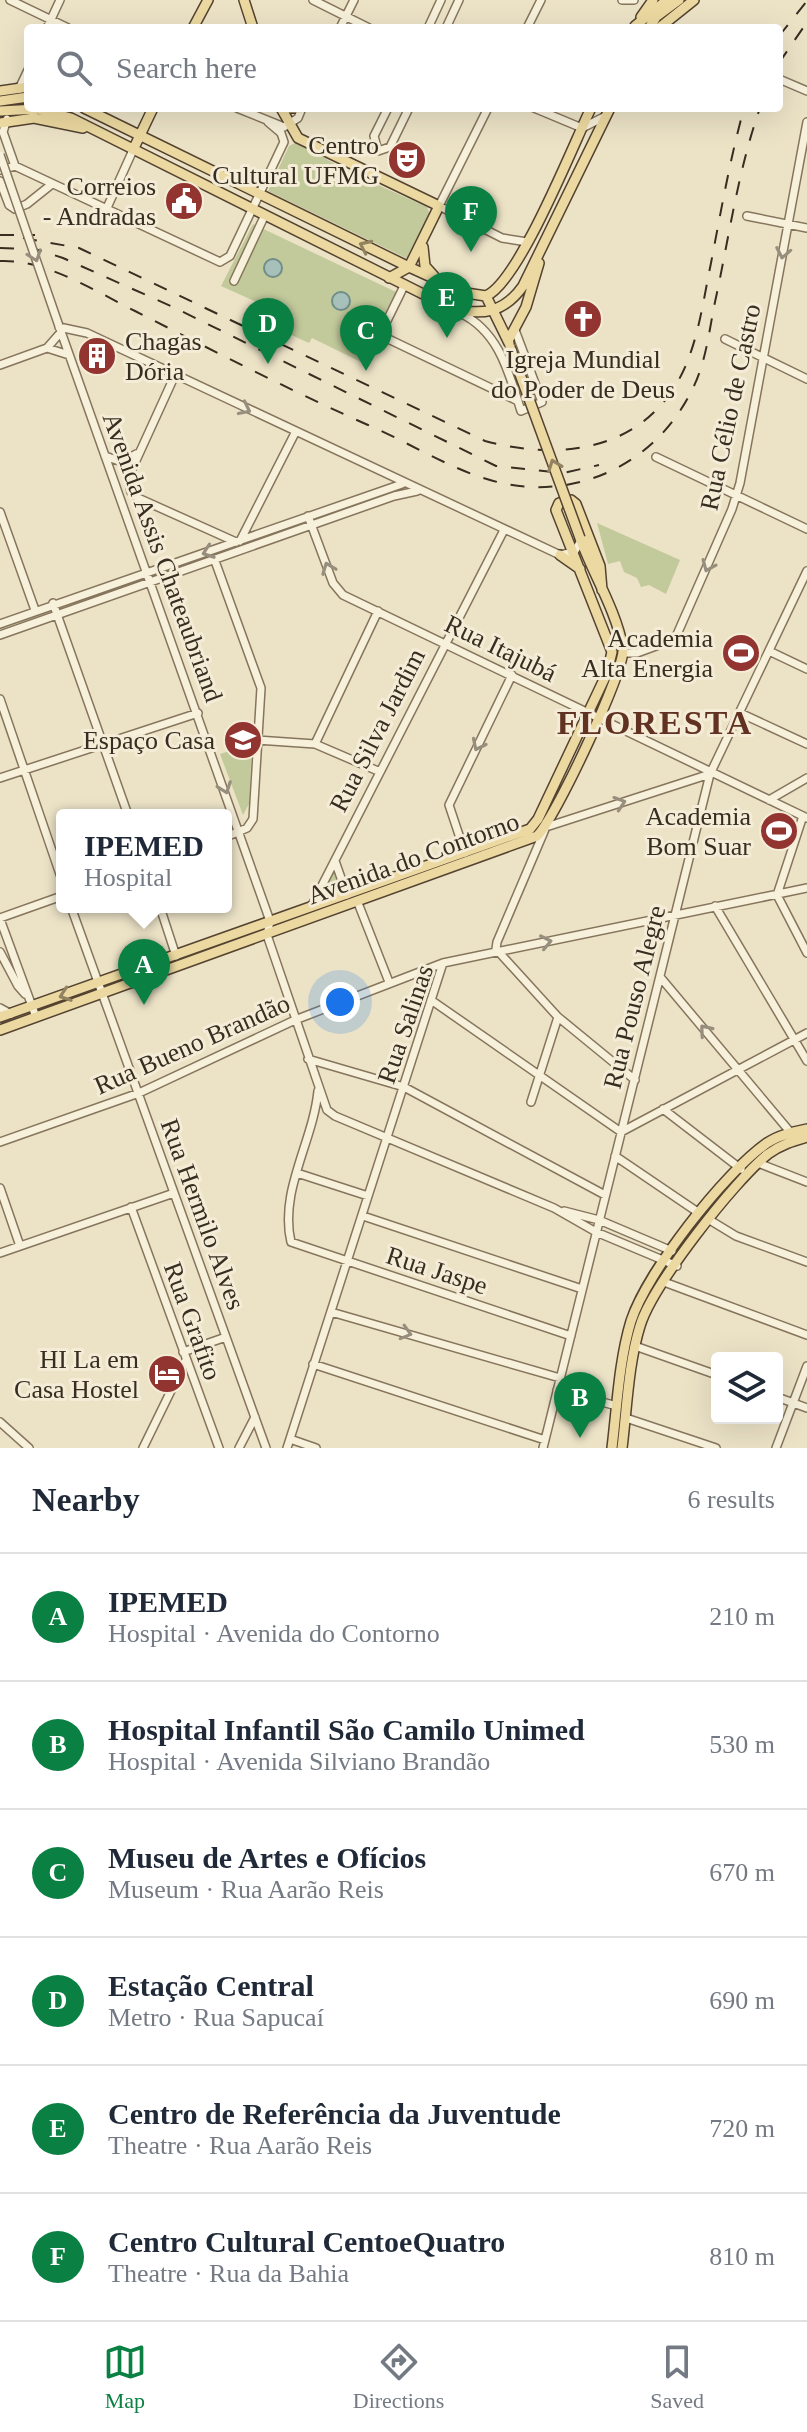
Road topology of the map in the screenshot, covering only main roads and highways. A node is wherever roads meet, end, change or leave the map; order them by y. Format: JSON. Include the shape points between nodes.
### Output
{"nodes":[{"id":1,"x":208,"y":0,"type":"edge"},
{"id":2,"x":244,"y":0,"type":"edge"},
{"id":3,"x":653,"y":0,"type":"edge"},
{"id":4,"x":679,"y":0,"type":"edge"},
{"id":5,"x":694,"y":0,"type":"edge"},
{"id":6,"x":668,"y":3,"type":"edge"},
{"id":7,"x":195,"y":24,"type":"edge"},
{"id":8,"x":252,"y":24,"type":"edge"},
{"id":9,"x":636,"y":24,"type":"edge"},
{"id":10,"x":638,"y":24,"type":"edge"},
{"id":11,"x":652,"y":24,"type":"edge"},
{"id":12,"x":664,"y":24,"type":"edge"},
{"id":13,"x":24,"y":87,"type":"edge"},
{"id":14,"x":0,"y":91,"type":"edge"},
{"id":15,"x":24,"y":97,"type":"edge"},
{"id":16,"x":0,"y":101,"type":"edge"},
{"id":17,"x":51,"y":112,"type":"edge"},
{"id":18,"x":90,"y":112,"type":"edge"},
{"id":19,"x":151,"y":112,"type":"edge"},
{"id":20,"x":284,"y":112,"type":"edge"},
{"id":21,"x":589,"y":112,"type":"edge"},
{"id":22,"x":608,"y":112,"type":"edge"},
{"id":23,"x":3,"y":122,"type":"edge"},
{"id":24,"x":90,"y":129,"type":"junction"},
{"id":25,"x":140,"y":135,"type":"junction"},
{"id":26,"x":133,"y":150,"type":"junction"},
{"id":27,"x":425,"y":236,"type":"junction"},
{"id":28,"x":540,"y":258,"type":"junction"},
{"id":29,"x":409,"y":267,"type":"junction"},
{"id":30,"x":389,"y":278,"type":"junction"},
{"id":31,"x":436,"y":278,"type":"junction"},
{"id":32,"x":486,"y":296,"type":"junction"},
{"id":33,"x":494,"y":311,"type":"junction"},
{"id":34,"x":509,"y":344,"type":"junction"},
{"id":35,"x":560,"y":555,"type":"road end"},
{"id":36,"x":583,"y":571,"type":"junction"},
{"id":37,"x":602,"y":590,"type":"junction"},
{"id":38,"x":538,"y":819,"type":"junction"},
{"id":39,"x":546,"y":827,"type":"junction"},
{"id":40,"x":0,"y":1017,"type":"edge"},
{"id":41,"x":0,"y":1030,"type":"edge"},
{"id":42,"x":807,"y":1129,"type":"edge"},
{"id":43,"x":807,"y":1137,"type":"edge"},
{"id":44,"x":612,"y":1448,"type":"edge"},
{"id":45,"x":622,"y":1448,"type":"edge"}],
"edges":[{"from":1,"to":7,"type":"main road"},
{"from":2,"to":8,"type":"main road"},
{"from":3,"to":9,"type":"main road"},
{"from":4,"to":6,"type":"main road"},
{"from":5,"to":12,"type":"main road"},
{"from":6,"to":10,"type":"main road"},
{"from":6,"to":11,"type":"main road"},
{"from":13,"to":14,"type":"main road"},
{"from":15,"to":16,"type":"main road"},
{"from":17,"to":24,"type":"main road"},
{"from":18,"to":25,"type":"main road"},
{"from":19,"to":25,"type":"main road"},
{"from":20,"to":27,"type":"main road","via":[[298,138],[439,206]]},
{"from":21,"to":32,"type":"main road","via":[[527,242],[501,284]]},
{"from":22,"to":28,"type":"main road"},
{"from":23,"to":24,"type":"main road","via":[[34,118]]},
{"from":24,"to":26,"type":"main road"},
{"from":25,"to":26,"type":"main road"},
{"from":29,"to":25,"type":"main road","one_way":true},
{"from":26,"to":30,"type":"main road"},
{"from":27,"to":29,"type":"main road"},
{"from":27,"to":31,"type":"main road","via":[[423,259]]},
{"from":28,"to":33,"type":"main road","via":[[513,300]]},
{"from":28,"to":34,"type":"main road"},
{"from":29,"to":30,"type":"main road"},
{"from":29,"to":31,"type":"main road"},
{"from":30,"to":33,"type":"main road","via":[[451,308]]},
{"from":31,"to":32,"type":"main road"},
{"from":32,"to":33,"type":"main road"},
{"from":33,"to":34,"type":"main road"},
{"from":37,"to":34,"type":"main road","one_way":true,"bridge":true},
{"from":35,"to":36,"type":"main road"},
{"from":36,"to":37,"type":"main road","name":"Avenida do Contorno","via":[[556,510],[568,500],[576,504],[600,566]]},
{"from":36,"to":38,"type":"main road","name":"Avenida do Contorno","via":[[612,652]]},
{"from":37,"to":39,"type":"main road","name":"Avenida do Contorno","via":[[623,653],[619,674]]},
{"from":38,"to":39,"type":"main road"},
{"from":38,"to":40,"type":"main road","name":"Avenida do Contorno","one_way":true,"via":[[525,832]]},
{"from":39,"to":41,"type":"main road","name":"Avenida do Contorno","via":[[519,845]]},
{"from":42,"to":44,"type":"main road","via":[[768,1143],[699,1213],[666,1260],[632,1318]]},
{"from":43,"to":45,"type":"main road","via":[[782,1145],[758,1163],[708,1219],[664,1282],[643,1318],[635,1346]]}]}
